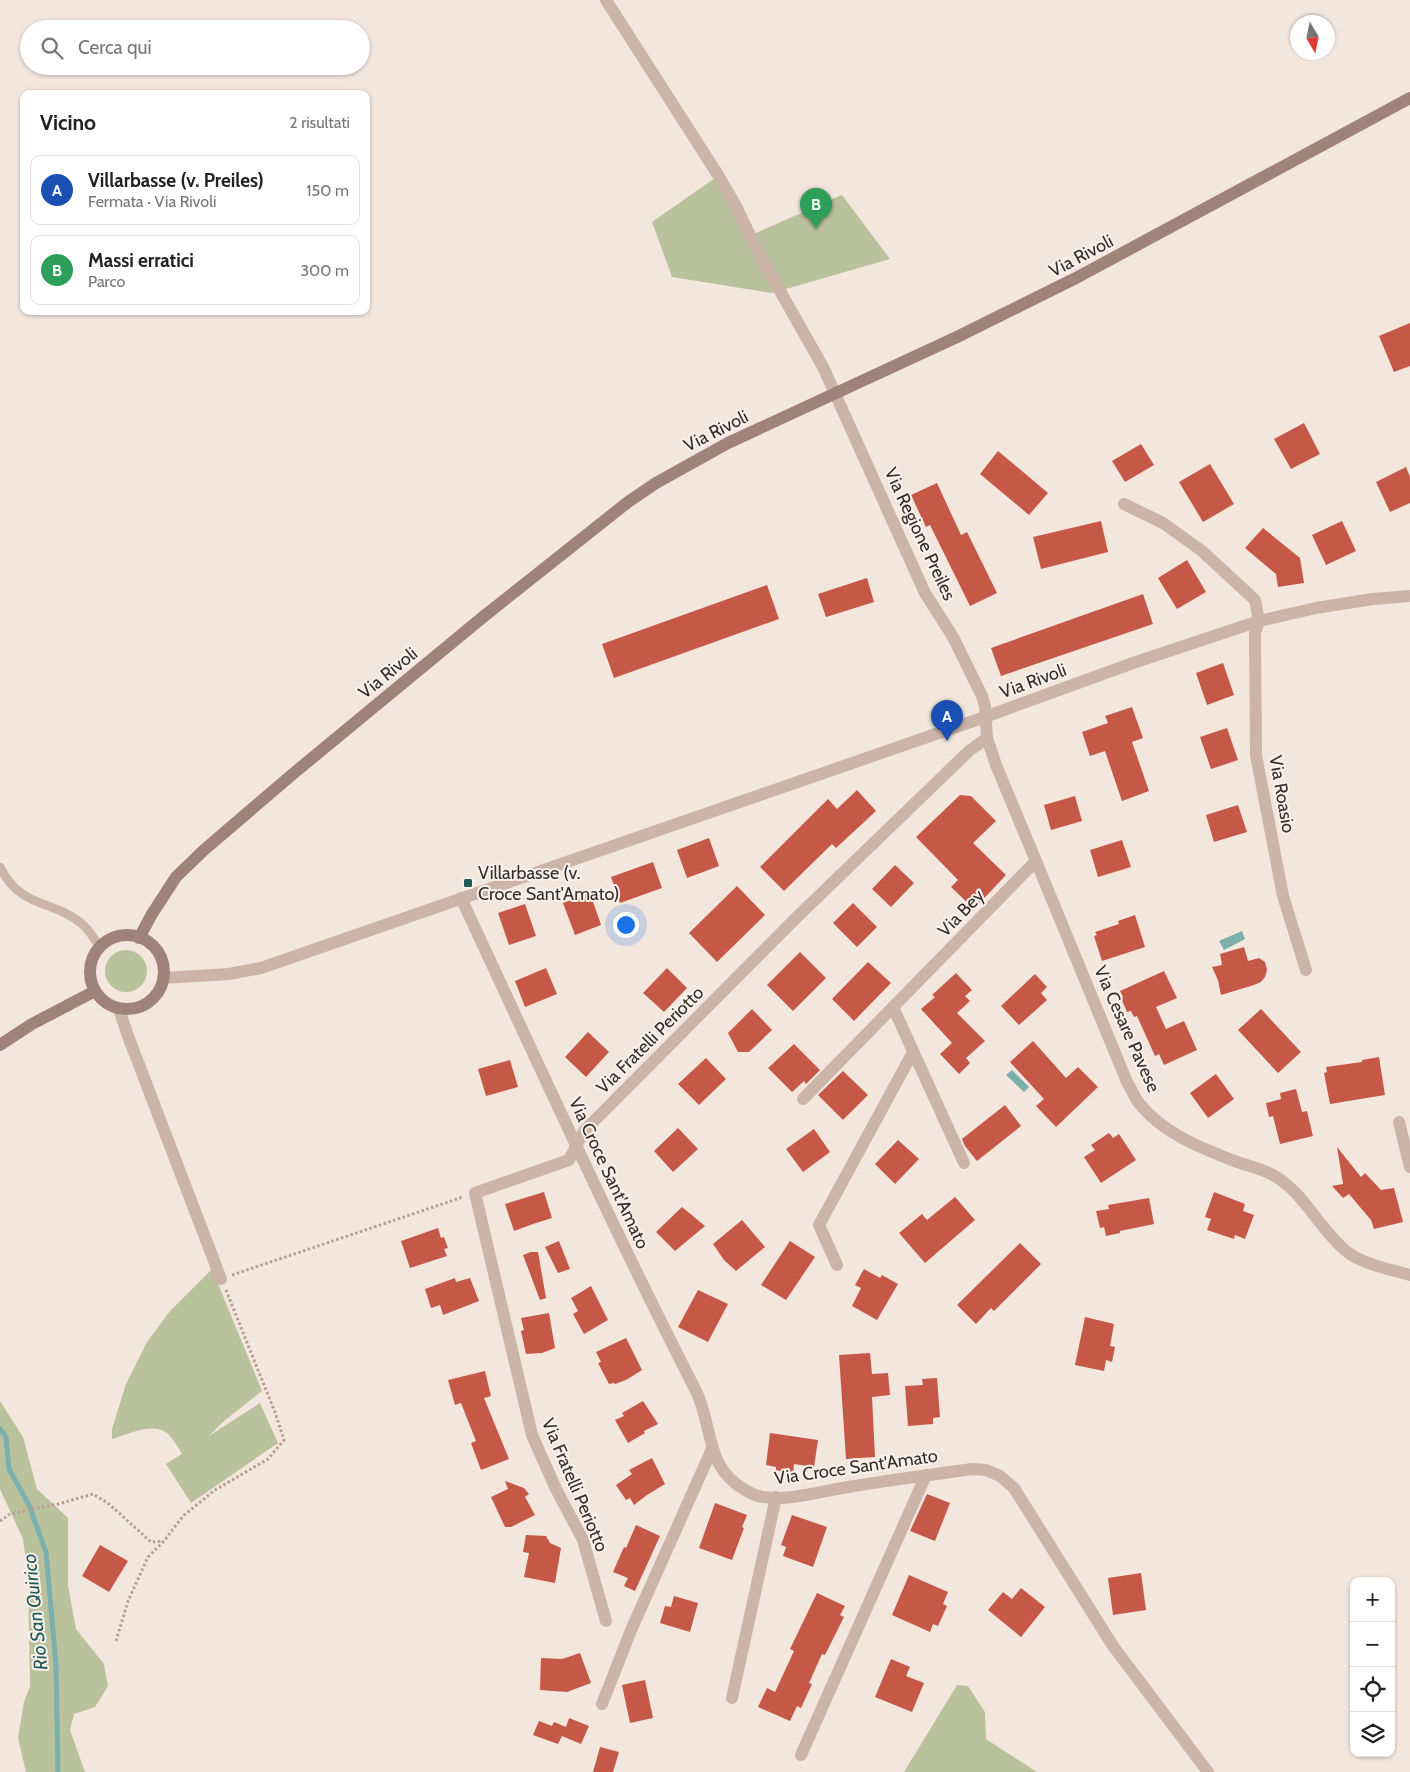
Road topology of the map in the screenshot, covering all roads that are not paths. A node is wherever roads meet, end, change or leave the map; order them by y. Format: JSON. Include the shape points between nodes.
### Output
{"nodes":[{"id":1,"x":606,"y":0,"type":"edge"},
{"id":2,"x":1410,"y":98,"type":"edge"},
{"id":3,"x":835,"y":394,"type":"junction"},
{"id":4,"x":1124,"y":504,"type":"dead end"},
{"id":5,"x":1410,"y":596,"type":"edge"},
{"id":6,"x":1259,"y":621,"type":"junction"},
{"id":7,"x":985,"y":716,"type":"junction"},
{"id":8,"x":987,"y":738,"type":"junction"},
{"id":9,"x":1036,"y":861,"type":"junction"},
{"id":10,"x":0,"y":867,"type":"edge"},
{"id":11,"x":461,"y":898,"type":"junction"},
{"id":12,"x":139,"y":938,"type":"junction"},
{"id":13,"x":100,"y":947,"type":"junction"},
{"id":14,"x":1306,"y":970,"type":"dead end"},
{"id":15,"x":163,"y":978,"type":"junction"},
{"id":16,"x":95,"y":991,"type":"junction"},
{"id":17,"x":893,"y":1007,"type":"junction"},
{"id":18,"x":119,"y":1008,"type":"junction"},
{"id":19,"x":0,"y":1044,"type":"edge"},
{"id":20,"x":913,"y":1052,"type":"junction"},
{"id":21,"x":803,"y":1099,"type":"dead end"},
{"id":22,"x":1399,"y":1122,"type":"dead end"},
{"id":23,"x":576,"y":1144,"type":"junction"},
{"id":24,"x":964,"y":1163,"type":"dead end"},
{"id":25,"x":1410,"y":1167,"type":"edge"},
{"id":26,"x":837,"y":1265,"type":"dead end"},
{"id":27,"x":1410,"y":1274,"type":"edge"},
{"id":28,"x":221,"y":1279,"type":"dead end"},
{"id":29,"x":712,"y":1449,"type":"junction"},
{"id":30,"x":926,"y":1475,"type":"junction"},
{"id":31,"x":776,"y":1497,"type":"junction"},
{"id":32,"x":606,"y":1621,"type":"dead end"},
{"id":33,"x":732,"y":1698,"type":"dead end"},
{"id":34,"x":602,"y":1704,"type":"dead end"},
{"id":35,"x":801,"y":1755,"type":"dead end"},
{"id":36,"x":1208,"y":1772,"type":"edge"}],
"edges":[{"from":1,"to":3,"type":"street","name":"Via Regione Preiles","via":[[732,198]]},
{"from":2,"to":3,"type":"street","name":"Via Rivoli","via":[[1068,283]]},
{"from":3,"to":7,"type":"street","name":"Via Regione Preiles","via":[[925,593],[953,637],[982,696]]},
{"from":3,"to":12,"type":"street","name":"Via Rivoli","via":[[728,443],[628,502],[468,630],[204,850],[176,877]]},
{"from":4,"to":6,"type":"street","via":[[1163,524],[1202,551],[1255,600]]},
{"from":5,"to":6,"type":"street","name":"Via Rivoli","via":[[1316,608]]},
{"from":6,"to":7,"type":"street","name":"Via Rivoli"},
{"from":6,"to":14,"type":"street","name":"Via Roasio","via":[[1255,633],[1256,755],[1283,896]]},
{"from":7,"to":8,"type":"street"},
{"from":7,"to":11,"type":"street","name":"Via Rivoli"},
{"from":8,"to":9,"type":"street"},
{"from":8,"to":23,"type":"street","name":"Via Fratelli Periotto","via":[[968,751],[796,917],[584,1131]]},
{"from":9,"to":17,"type":"street","name":"Via Bey"},
{"from":9,"to":27,"type":"street","name":"Via Cesare Pavese","via":[[1137,1101],[1150,1115],[1194,1146],[1273,1175],[1290,1188],[1348,1252],[1365,1262]]},
{"from":10,"to":13,"type":"lane","via":[[25,897],[76,920]]},
{"from":11,"to":15,"type":"street","name":"Via Rivoli","via":[[261,968],[229,974]]},
{"from":11,"to":23,"type":"street","name":"Via Croce Sant'Amato"},
{"from":12,"to":13,"type":"street","via":[[118,937]]},
{"from":12,"to":15,"type":"street","via":[[156,949],[164,968]]},
{"from":13,"to":16,"type":"street","via":[[91,963],[91,982]]},
{"from":15,"to":18,"type":"street","via":[[160,990],[143,1006]]},
{"from":16,"to":18,"type":"street","via":[[101,999]]},
{"from":16,"to":19,"type":"street"},
{"from":17,"to":20,"type":"street"},
{"from":17,"to":21,"type":"street","name":"Via Bey"},
{"from":18,"to":28,"type":"street"},
{"from":20,"to":24,"type":"street"},
{"from":20,"to":26,"type":"street","via":[[819,1225]]},
{"from":22,"to":25,"type":"street"},
{"from":23,"to":29,"type":"street","name":"Via Croce Sant'Amato","via":[[645,1292],[702,1402]]},
{"from":23,"to":32,"type":"street","name":"Via Fratelli Periotto","via":[[569,1160],[475,1193],[532,1435],[583,1540]]},
{"from":29,"to":31,"type":"street","name":"Via Croce Sant'Amato","via":[[734,1483],[763,1498]]},
{"from":29,"to":34,"type":"street","via":[[632,1628]]},
{"from":30,"to":31,"type":"street","name":"Via Croce Sant'Amato"},
{"from":30,"to":35,"type":"street"},
{"from":30,"to":36,"type":"street","name":"Via Croce Sant'Amato","via":[[986,1470],[1000,1476],[1014,1488],[1113,1646]]},
{"from":31,"to":33,"type":"street"}]}
